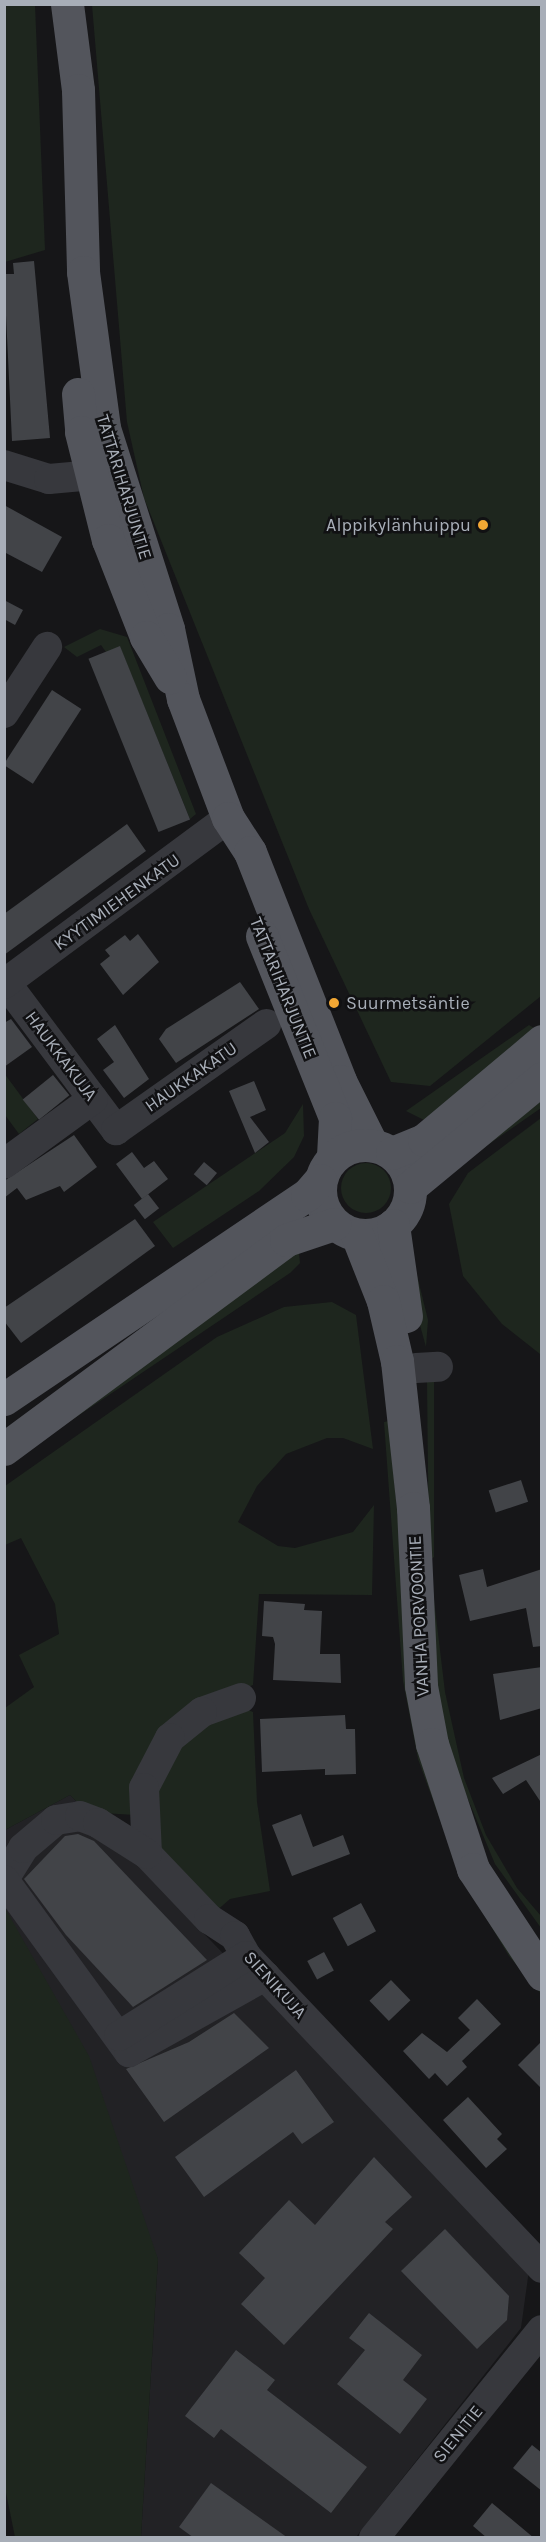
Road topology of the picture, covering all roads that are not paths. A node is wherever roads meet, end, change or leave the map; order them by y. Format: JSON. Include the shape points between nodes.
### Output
{"nodes":[{"id":1,"x":67,"y":4,"type":"edge"},
{"id":2,"x":4,"y":465,"type":"edge"},
{"id":3,"x":103,"y":474,"type":"junction"},
{"id":4,"x":47,"y":647,"type":"dead end"},
{"id":5,"x":4,"y":713,"type":"edge"},
{"id":6,"x":228,"y":818,"type":"junction"},
{"id":7,"x":5,"y":983,"type":"edge"},
{"id":8,"x":266,"y":1024,"type":"dead end"},
{"id":9,"x":542,"y":1041,"type":"edge"},
{"id":10,"x":542,"y":1078,"type":"edge"},
{"id":11,"x":93,"y":1099,"type":"junction"},
{"id":12,"x":116,"y":1130,"type":"joint"},
{"id":13,"x":382,"y":1149,"type":"junction"},
{"id":14,"x":4,"y":1164,"type":"edge"},
{"id":15,"x":326,"y":1168,"type":"junction"},
{"id":16,"x":410,"y":1187,"type":"junction"},
{"id":17,"x":393,"y":1225,"type":"junction"},
{"id":18,"x":345,"y":1229,"type":"junction"},
{"id":19,"x":4,"y":1399,"type":"edge"},
{"id":20,"x":4,"y":1449,"type":"edge"},
{"id":21,"x":413,"y":1508,"type":"junction"},
{"id":22,"x":241,"y":1698,"type":"dead end"},
{"id":23,"x":460,"y":1828,"type":"junction"},
{"id":24,"x":147,"y":1854,"type":"junction"},
{"id":25,"x":4,"y":1880,"type":"edge"},
{"id":26,"x":542,"y":1940,"type":"edge"},
{"id":27,"x":255,"y":1966,"type":"junction"},
{"id":28,"x":542,"y":1974,"type":"edge"},
{"id":29,"x":542,"y":2268,"type":"edge"},
{"id":30,"x":542,"y":2330,"type":"edge"},
{"id":31,"x":374,"y":2538,"type":"edge"}],
"edges":[{"from":1,"to":3,"type":"main road","name":"TATTARIHARJUNTIE","via":[[78,90],[83,272],[77,384]]},
{"from":2,"to":3,"type":"street","via":[[48,479]]},
{"from":3,"to":6,"type":"main road","name":"TATTARIHARJUNTIE","via":[[146,637],[183,699]]},
{"from":4,"to":5,"type":"street"},
{"from":6,"to":7,"type":"street","name":"KYYTIMIEHENKATU"},
{"from":6,"to":13,"type":"main road","name":"TATTARIHARJUNTIE","via":[[250,852],[340,1081]]},
{"from":6,"to":15,"type":"main road","name":"TATTARIHARJUNTIE","via":[[232,860],[335,1118]]},
{"from":7,"to":11,"type":"street","name":"HAUKKAKUJA"},
{"from":8,"to":12,"type":"street","name":"HAUKKAKATU"},
{"from":9,"to":13,"type":"main road","via":[[424,1140]]},
{"from":10,"to":16,"type":"main road","via":[[495,1111]]},
{"from":11,"to":12,"type":"street","name":"HAUKKAKUJA"},
{"from":11,"to":14,"type":"street"},
{"from":13,"to":15,"type":"main road","via":[[346,1148]]},
{"from":13,"to":16,"type":"main road"},
{"from":15,"to":18,"type":"main road","via":[[323,1209]]},
{"from":15,"to":19,"type":"main road","via":[[308,1195]]},
{"from":16,"to":17,"type":"main road","via":[[404,1213]]},
{"from":17,"to":18,"type":"main road"},
{"from":17,"to":21,"type":"main road","name":"VANHA PORVOONTIE","via":[[427,1368],[423,1448]]},
{"from":18,"to":20,"type":"main road","via":[[285,1240]]},
{"from":18,"to":21,"type":"main road","name":"VANHA PORVOONTIE","via":[[383,1301],[397,1361]]},
{"from":21,"to":23,"type":"main road","name":"VANHA PORVOONTIE","via":[[421,1686],[432,1744]]},
{"from":22,"to":24,"type":"street","via":[[202,1712],[170,1738],[144,1788]]},
{"from":23,"to":26,"type":"main road","name":"VANHA PORVOONTIE"},
{"from":23,"to":28,"type":"main road","name":"VANHA PORVOONTIE","via":[[473,1869]]},
{"from":24,"to":25,"type":"street","name":"SIENIKUJA","via":[[80,1816],[56,1820],[23,1848]]},
{"from":24,"to":27,"type":"street","name":"SIENIKUJA","via":[[209,1919],[235,1936]]},
{"from":25,"to":27,"type":"street","via":[[129,2052]]},
{"from":27,"to":29,"type":"street","name":"SIENIKUJA"},
{"from":30,"to":31,"type":"street","name":"SIENITIE"}]}
